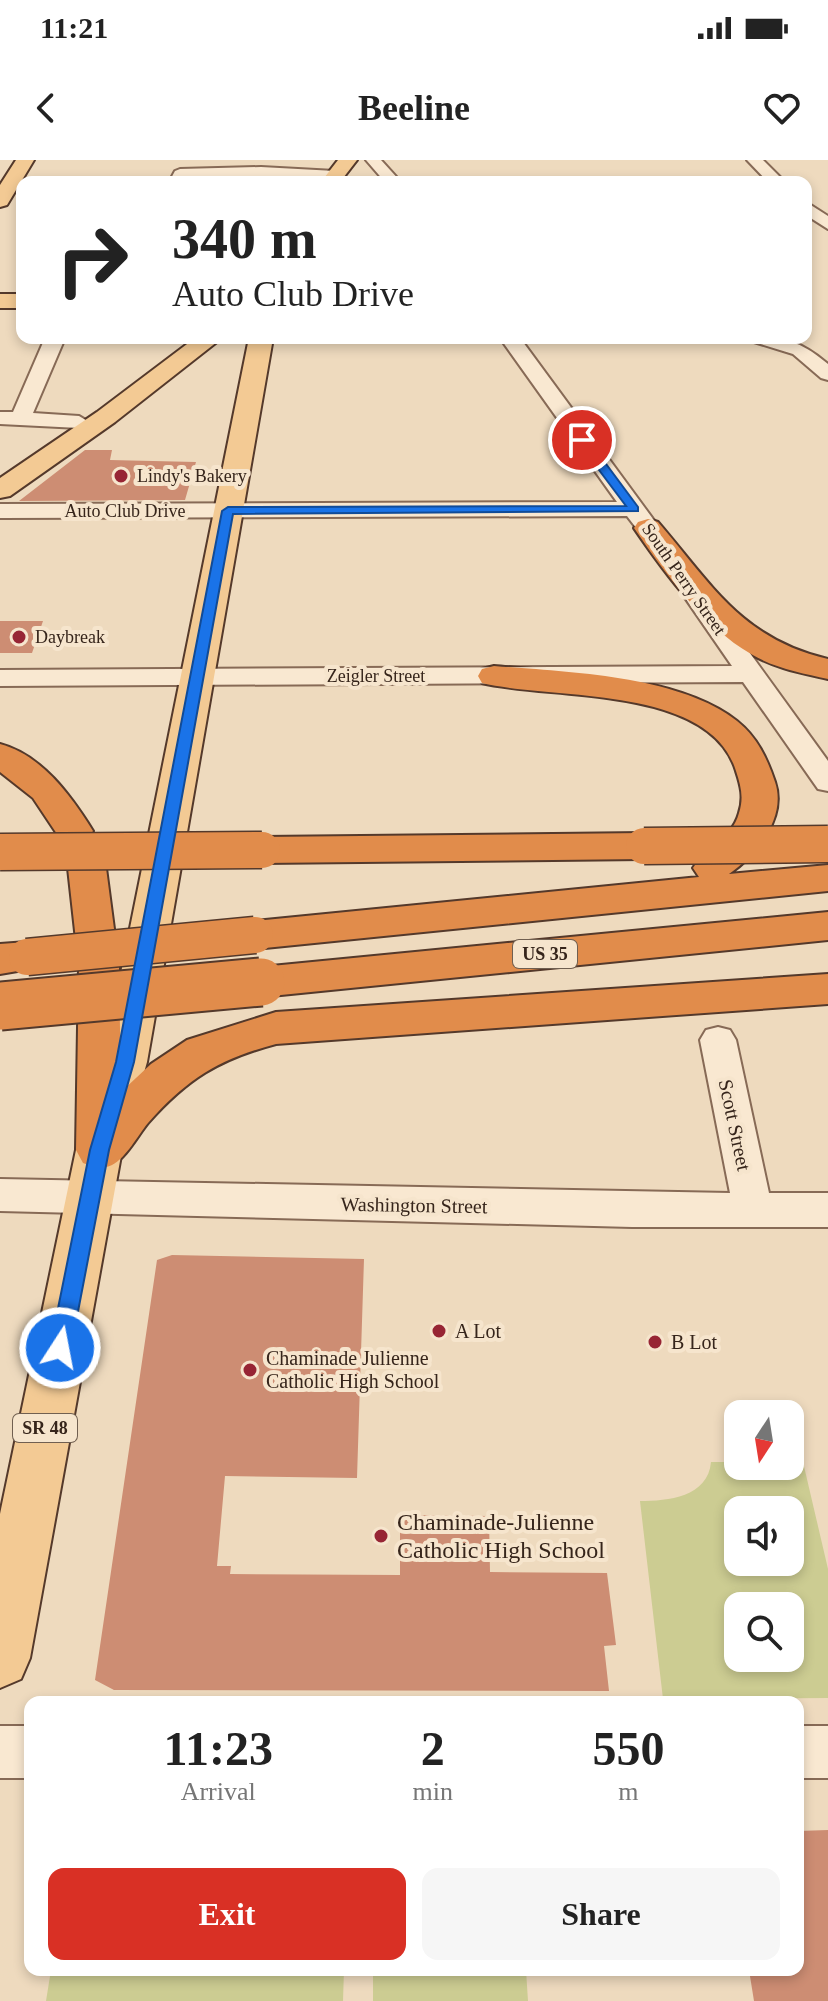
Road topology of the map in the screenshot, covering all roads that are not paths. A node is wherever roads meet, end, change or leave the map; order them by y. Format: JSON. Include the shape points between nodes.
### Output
{"nodes":[{"id":1,"x":25,"y":160,"type":"edge"},
{"id":2,"x":348,"y":160,"type":"edge"},
{"id":3,"x":373,"y":160,"type":"edge"},
{"id":4,"x":754,"y":160,"type":"edge"},
{"id":5,"x":206,"y":176,"type":"edge"},
{"id":6,"x":302,"y":176,"type":"edge"},
{"id":7,"x":335,"y":176,"type":"edge"},
{"id":8,"x":388,"y":176,"type":"edge"},
{"id":9,"x":771,"y":176,"type":"edge"},
{"id":10,"x":7,"y":179,"type":"edge"},
{"id":11,"x":0,"y":201,"type":"edge"},
{"id":12,"x":812,"y":212,"type":"edge"},
{"id":13,"x":828,"y":224,"type":"edge"},
{"id":14,"x":52,"y":344,"type":"edge"},
{"id":15,"x":178,"y":344,"type":"edge"},
{"id":16,"x":202,"y":344,"type":"edge"},
{"id":17,"x":260,"y":344,"type":"edge"},
{"id":18,"x":514,"y":344,"type":"edge"},
{"id":19,"x":780,"y":344,"type":"edge"},
{"id":20,"x":828,"y":374,"type":"edge"},
{"id":21,"x":10,"y":419,"type":"edge"},
{"id":22,"x":79,"y":422,"type":"junction"},
{"id":23,"x":10,"y":482,"type":"edge"},
{"id":24,"x":0,"y":511,"type":"edge"},
{"id":25,"x":228,"y":511,"type":"junction"},
{"id":26,"x":641,"y":519,"type":"junction"},
{"id":27,"x":828,"y":669,"type":"edge"},
{"id":28,"x":752,"y":674,"type":"junction"},
{"id":29,"x":196,"y":676,"type":"junction"},
{"id":30,"x":494,"y":676,"type":"junction"},
{"id":31,"x":828,"y":677,"type":"edge"},
{"id":32,"x":0,"y":678,"type":"edge"},
{"id":33,"x":0,"y":755,"type":"edge"},
{"id":34,"x":828,"y":782,"type":"edge"},
{"id":35,"x":828,"y":844,"type":"edge"},
{"id":36,"x":0,"y":852,"type":"edge"},
{"id":37,"x":828,"y":878,"type":"edge"},
{"id":38,"x":663,"y":893,"type":"junction"},
{"id":39,"x":828,"y":926,"type":"edge"},
{"id":40,"x":14,"y":958,"type":"edge"},
{"id":41,"x":828,"y":989,"type":"edge"},
{"id":42,"x":0,"y":1006,"type":"edge"},
{"id":43,"x":718,"y":1040,"type":"dead end"},
{"id":44,"x":94,"y":1174,"type":"junction"},
{"id":45,"x":0,"y":1195,"type":"edge"},
{"id":46,"x":753,"y":1210,"type":"junction"},
{"id":47,"x":828,"y":1210,"type":"edge"},
{"id":48,"x":0,"y":1658,"type":"edge"},
{"id":49,"x":0,"y":1752,"type":"edge"},
{"id":50,"x":24,"y":1752,"type":"edge"},
{"id":51,"x":804,"y":1752,"type":"edge"},
{"id":52,"x":828,"y":1752,"type":"edge"}],
"edges":[{"from":1,"to":10,"type":"main road"},
{"from":2,"to":7,"type":"main road"},
{"from":3,"to":8,"type":"street"},
{"from":4,"to":9,"type":"street"},
{"from":5,"to":6,"type":"street"},
{"from":10,"to":11,"type":"main road"},
{"from":12,"to":13,"type":"street"},
{"from":14,"to":21,"type":"street"},
{"from":15,"to":22,"type":"main road"},
{"from":16,"to":23,"type":"main road"},
{"from":17,"to":25,"type":"main road","number":"SR 48"},
{"from":18,"to":26,"type":"street","name":"South Perry Street"},
{"from":19,"to":20,"type":"street","via":[[800,350]]},
{"from":21,"to":22,"type":"street"},
{"from":22,"to":23,"type":"main road"},
{"from":24,"to":25,"type":"street","name":"Auto Club Drive"},
{"from":25,"to":26,"type":"street","name":"Auto Club Drive"},
{"from":25,"to":29,"type":"main road","number":"SR 48"},
{"from":26,"to":27,"type":"highway","via":[[746,637],[764,649]]},
{"from":26,"to":28,"type":"street","name":"South Perry Street"},
{"from":28,"to":30,"type":"street","name":"Zeigler Street"},
{"from":28,"to":31,"type":"highway"},
{"from":28,"to":34,"type":"street","name":"South Perry Street"},
{"from":29,"to":30,"type":"street","name":"Zeigler Street"},
{"from":29,"to":32,"type":"street","name":"Zeigler Street"},
{"from":29,"to":44,"type":"main road","number":"SR 48","via":[[125,1062]]},
{"from":30,"to":38,"type":"highway","via":[[663,698],[703,714],[740,743],[759,779],[756,822],[720,863]]},
{"from":33,"to":44,"type":"highway","via":[[46,790],[80,849],[99,967]]},
{"from":35,"to":36,"type":"highway","bridge":true},
{"from":37,"to":38,"type":"highway"},
{"from":38,"to":40,"type":"highway","bridge":true},
{"from":39,"to":42,"type":"highway","number":"US 35","bridge":true},
{"from":41,"to":44,"type":"highway","via":[[276,1028],[194,1056],[162,1081]]},
{"from":43,"to":46,"type":"street","name":"Scott Street"},
{"from":44,"to":45,"type":"street","name":"Washington Street"},
{"from":44,"to":46,"type":"street","name":"Washington Street","via":[[632,1210]]},
{"from":44,"to":48,"type":"main road","number":"SR 48"},
{"from":46,"to":47,"type":"street","name":"Washington Street"},
{"from":49,"to":50,"type":"street"},
{"from":51,"to":52,"type":"street"}]}
